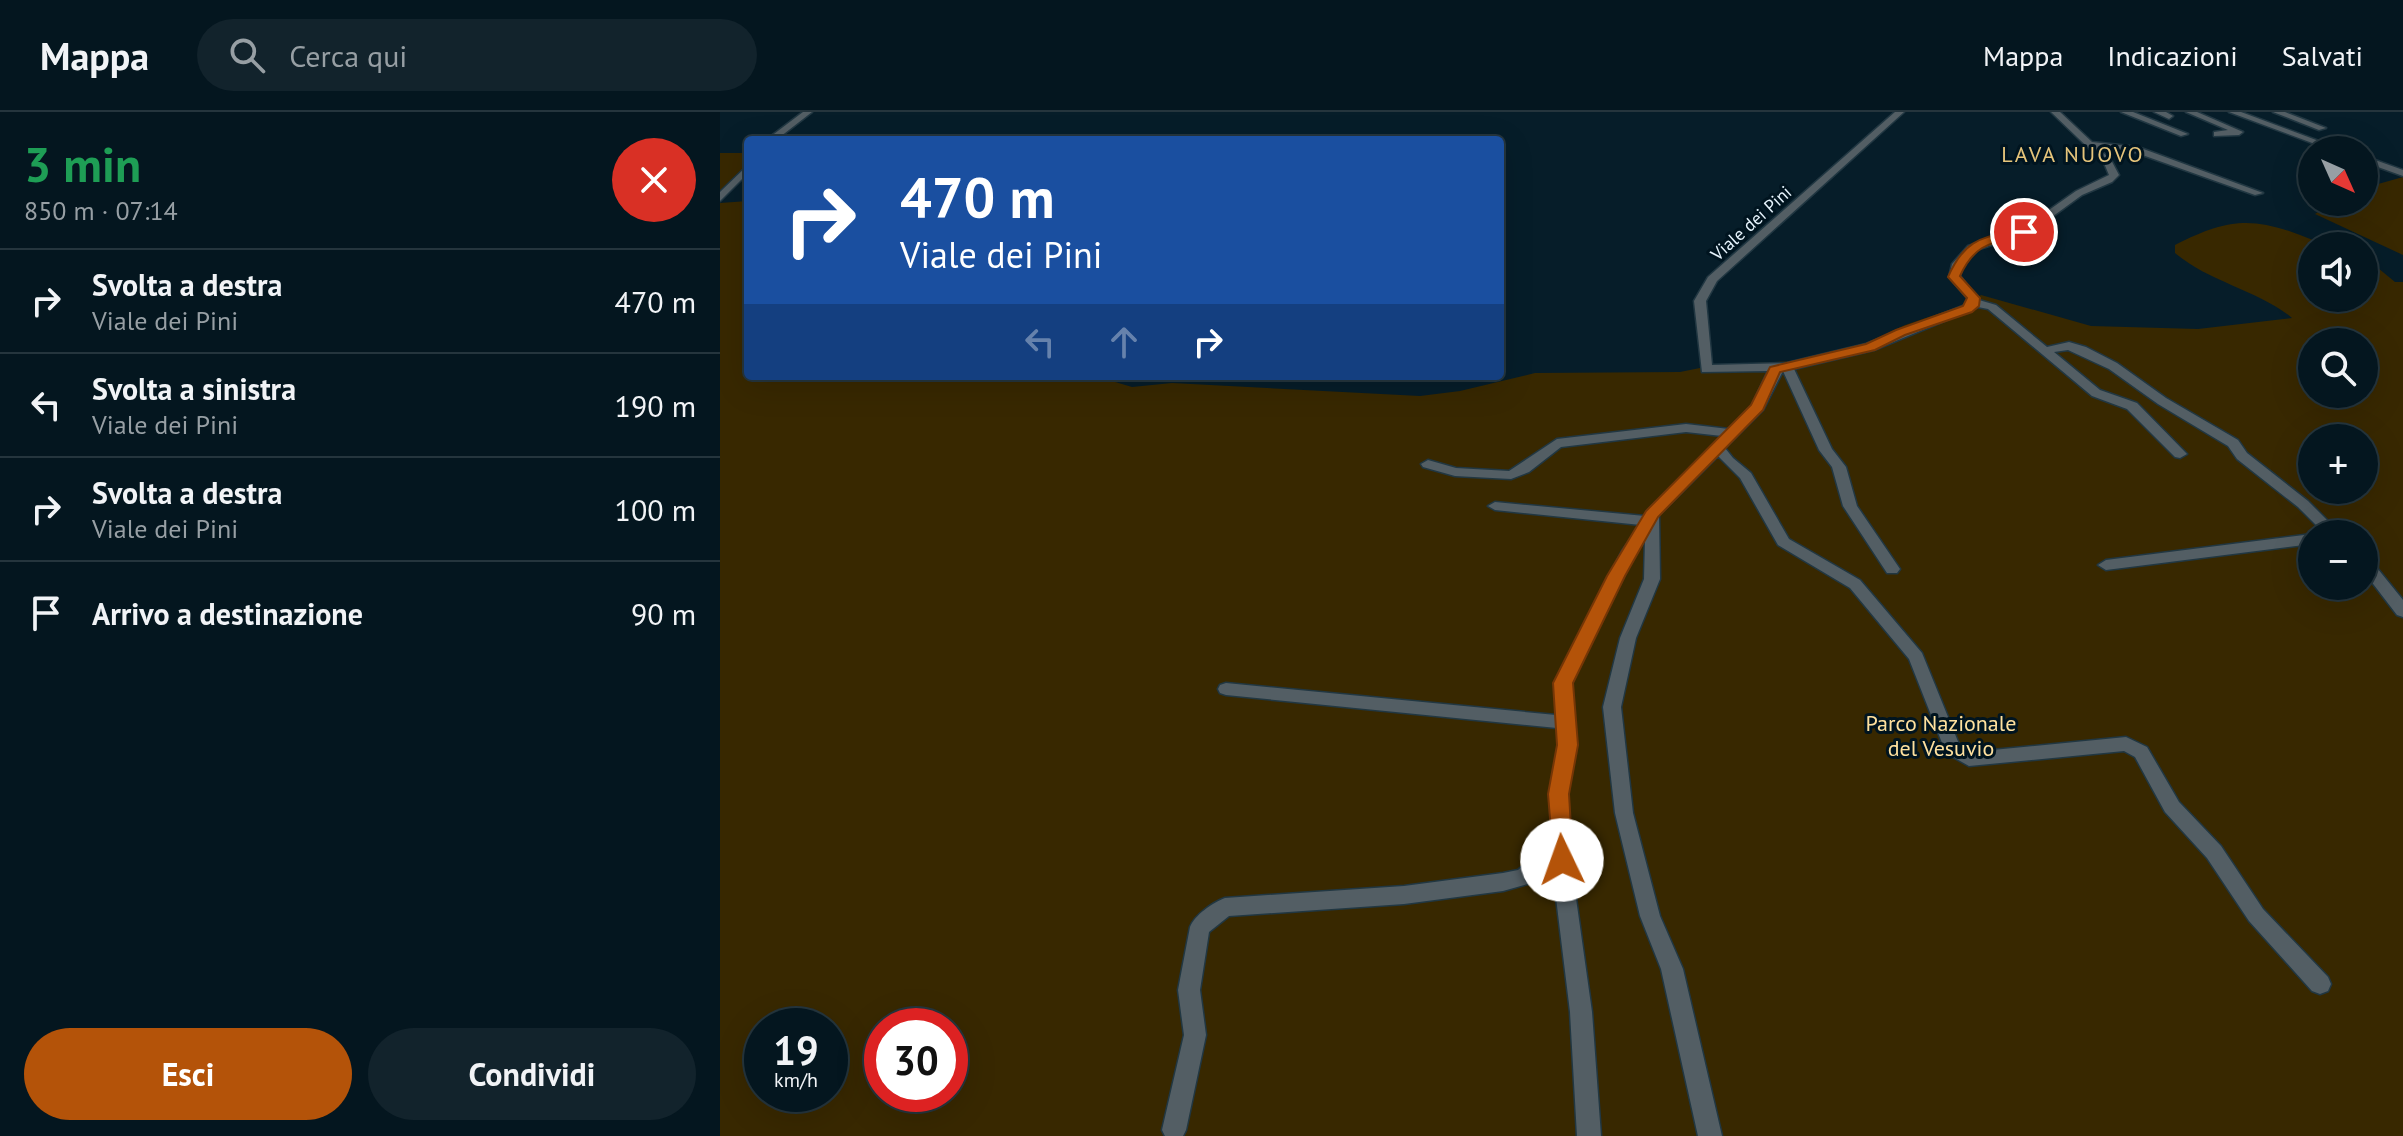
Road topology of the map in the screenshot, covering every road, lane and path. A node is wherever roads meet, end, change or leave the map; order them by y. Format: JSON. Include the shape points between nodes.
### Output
{"nodes":[{"id":1,"x":808,"y":112,"type":"edge"},
{"id":2,"x":1900,"y":112,"type":"edge"},
{"id":3,"x":2055,"y":112,"type":"edge"},
{"id":4,"x":2125,"y":112,"type":"edge"},
{"id":5,"x":2158,"y":112,"type":"edge"},
{"id":6,"x":2190,"y":112,"type":"edge"},
{"id":7,"x":2233,"y":112,"type":"edge"},
{"id":8,"x":2277,"y":112,"type":"edge"},
{"id":9,"x":2169,"y":116,"type":"dead end"},
{"id":10,"x":2322,"y":128,"type":"dead end"},
{"id":11,"x":2184,"y":134,"type":"dead end"},
{"id":12,"x":2217,"y":134,"type":"dead end"},
{"id":13,"x":775,"y":136,"type":"edge"},
{"id":14,"x":2300,"y":136,"type":"edge"},
{"id":15,"x":2089,"y":144,"type":"junction"},
{"id":16,"x":2378,"y":164,"type":"edge"},
{"id":17,"x":744,"y":172,"type":"edge"},
{"id":18,"x":2403,"y":173,"type":"edge"},
{"id":19,"x":2258,"y":193,"type":"dead end"},
{"id":20,"x":720,"y":198,"type":"edge"},
{"id":21,"x":1975,"y":302,"type":"junction"},
{"id":22,"x":2048,"y":350,"type":"junction"},
{"id":23,"x":1781,"y":368,"type":"junction"},
{"id":24,"x":1734,"y":433,"type":"junction"},
{"id":25,"x":1719,"y":448,"type":"junction"},
{"id":26,"x":2180,"y":454,"type":"dead end"},
{"id":27,"x":1428,"y":464,"type":"dead end"},
{"id":28,"x":1495,"y":506,"type":"dead end"},
{"id":29,"x":2320,"y":520,"type":"edge"},
{"id":30,"x":1650,"y":523,"type":"junction"},
{"id":31,"x":2298,"y":541,"type":"edge"},
{"id":32,"x":2106,"y":565,"type":"dead end"},
{"id":33,"x":1892,"y":569,"type":"dead end"},
{"id":34,"x":2378,"y":580,"type":"edge"},
{"id":35,"x":2403,"y":611,"type":"edge"},
{"id":36,"x":1226,"y":689,"type":"dead end"},
{"id":37,"x":1564,"y":722,"type":"junction"},
{"id":38,"x":1561,"y":845,"type":"junction"},
{"id":39,"x":2320,"y":984,"type":"dead end"},
{"id":40,"x":1174,"y":1130,"type":"dead end"},
{"id":41,"x":1589,"y":1136,"type":"edge"},
{"id":42,"x":1710,"y":1136,"type":"edge"}],
"edges":[{"from":1,"to":13,"type":"street"},
{"from":2,"to":23,"type":"street","name":"Viale dei Pini","via":[[1705,289],[1700,301],[1706,369]]},
{"from":3,"to":15,"type":"street"},
{"from":4,"to":11,"type":"street"},
{"from":5,"to":9,"type":"street"},
{"from":6,"to":12,"type":"street","via":[[2239,132]]},
{"from":7,"to":14,"type":"street"},
{"from":8,"to":10,"type":"street"},
{"from":15,"to":19,"type":"street","via":[[2135,149]]},
{"from":15,"to":21,"type":"street","via":[[2114,170],[2112,178],[2024,232],[1971,248],[1954,277]]},
{"from":16,"to":18,"type":"street"},
{"from":17,"to":20,"type":"street"},
{"from":21,"to":22,"type":"street","via":[[1992,307]]},
{"from":21,"to":23,"type":"street","name":"Viale dei Pini","via":[[1870,347]]},
{"from":22,"to":26,"type":"street","via":[[2096,393],[2132,406]]},
{"from":22,"to":29,"type":"street","via":[[2082,350],[2197,420],[2233,443]]},
{"from":23,"to":24,"type":"street","via":[[1758,407]]},
{"from":23,"to":33,"type":"street","via":[[1839,467],[1850,506]]},
{"from":24,"to":25,"type":"street"},
{"from":24,"to":27,"type":"street","via":[[1686,428],[1557,443],[1524,469],[1505,475],[1455,472]]},
{"from":25,"to":30,"type":"street","via":[[1652,514]]},
{"from":25,"to":39,"type":"street","via":[[1746,476],[1778,537],[1860,588],[1916,657],[1952,748],[1969,759],[2126,744],[2137,748],[2172,807],[2214,852],[2256,915]]},
{"from":28,"to":30,"type":"street"},
{"from":30,"to":37,"type":"street","via":[[1629,551],[1572,661],[1563,683]]},
{"from":30,"to":42,"type":"street","via":[[1652,579],[1628,638],[1612,707],[1618,774],[1639,879],[1672,969]]},
{"from":31,"to":32,"type":"street"},
{"from":34,"to":35,"type":"street"},
{"from":36,"to":37,"type":"street"},
{"from":37,"to":38,"type":"street"},
{"from":38,"to":40,"type":"street","via":[[1524,877],[1503,882],[1404,895],[1225,907],[1213,914],[1200,927],[1189,990],[1195,1035]]},
{"from":38,"to":41,"type":"street"}]}
